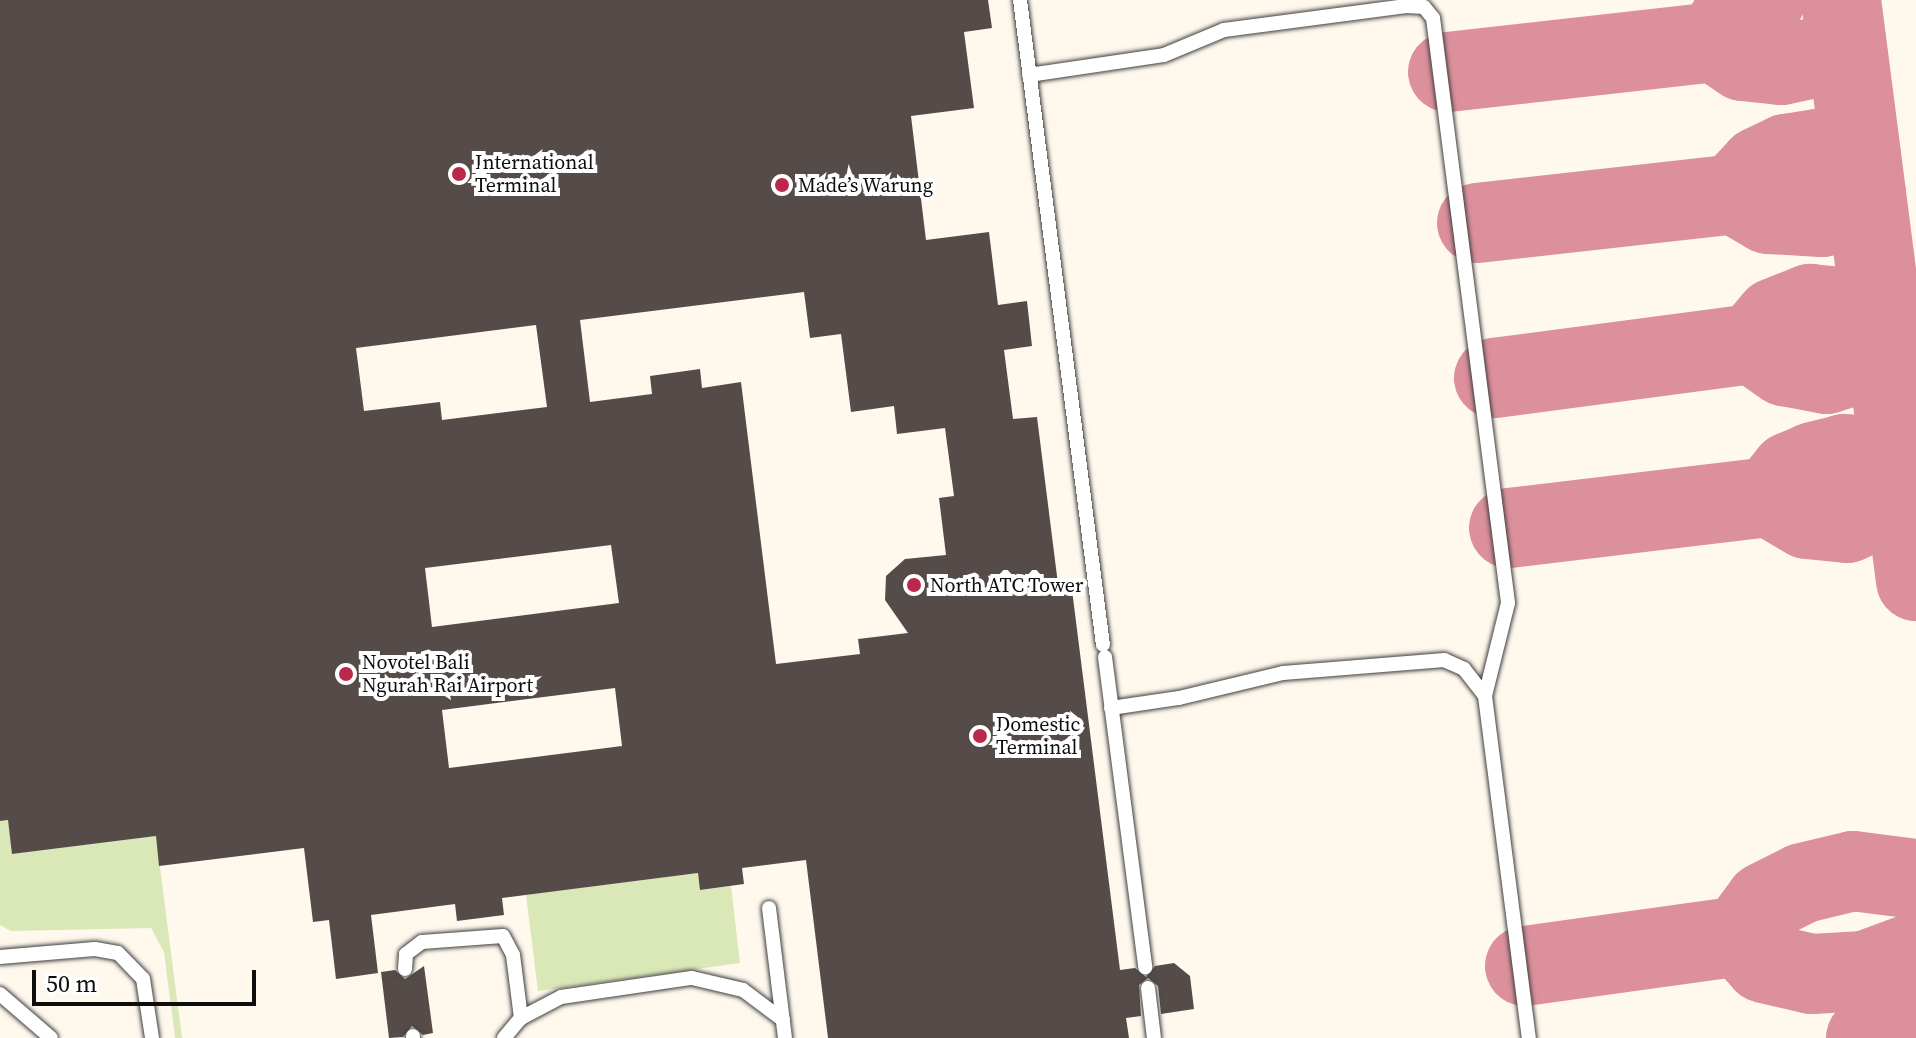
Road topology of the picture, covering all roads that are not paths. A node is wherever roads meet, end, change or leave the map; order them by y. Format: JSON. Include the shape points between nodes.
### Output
{"nodes":[{"id":1,"x":1020,"y":0,"type":"edge"},
{"id":2,"x":1029,"y":75,"type":"junction"},
{"id":3,"x":1485,"y":696,"type":"junction"},
{"id":4,"x":1111,"y":708,"type":"junction"},
{"id":5,"x":769,"y":908,"type":"dead end"},
{"id":6,"x":0,"y":957,"type":"edge"},
{"id":7,"x":1145,"y":967,"type":"dead end"},
{"id":8,"x":405,"y":969,"type":"dead end"},
{"id":9,"x":1148,"y":988,"type":"dead end"},
{"id":10,"x":0,"y":994,"type":"edge"},
{"id":11,"x":521,"y":1018,"type":"junction"},
{"id":12,"x":783,"y":1020,"type":"junction"},
{"id":13,"x":51,"y":1038,"type":"edge"},
{"id":14,"x":152,"y":1038,"type":"edge"},
{"id":15,"x":504,"y":1038,"type":"edge"},
{"id":16,"x":785,"y":1038,"type":"edge"},
{"id":17,"x":1154,"y":1038,"type":"edge"},
{"id":18,"x":1529,"y":1038,"type":"edge"}],
"edges":[{"from":1,"to":2,"type":"lane"},
{"from":2,"to":3,"type":"lane","via":[[1164,55],[1224,30],[1406,6],[1429,11],[1508,603]]},
{"from":2,"to":4,"type":"lane"},
{"from":3,"to":4,"type":"lane","via":[[1464,669],[1444,660],[1283,673]]},
{"from":3,"to":18,"type":"lane"},
{"from":4,"to":7,"type":"lane"},
{"from":5,"to":12,"type":"lane"},
{"from":6,"to":14,"type":"lane","via":[[95,949],[118,953],[143,979]]},
{"from":8,"to":11,"type":"lane","via":[[406,954],[422,942],[503,936],[513,955]]},
{"from":9,"to":17,"type":"lane"},
{"from":10,"to":13,"type":"lane"},
{"from":11,"to":12,"type":"lane","via":[[561,997],[692,978],[743,990]]},
{"from":11,"to":15,"type":"lane"},
{"from":12,"to":16,"type":"lane"}]}
